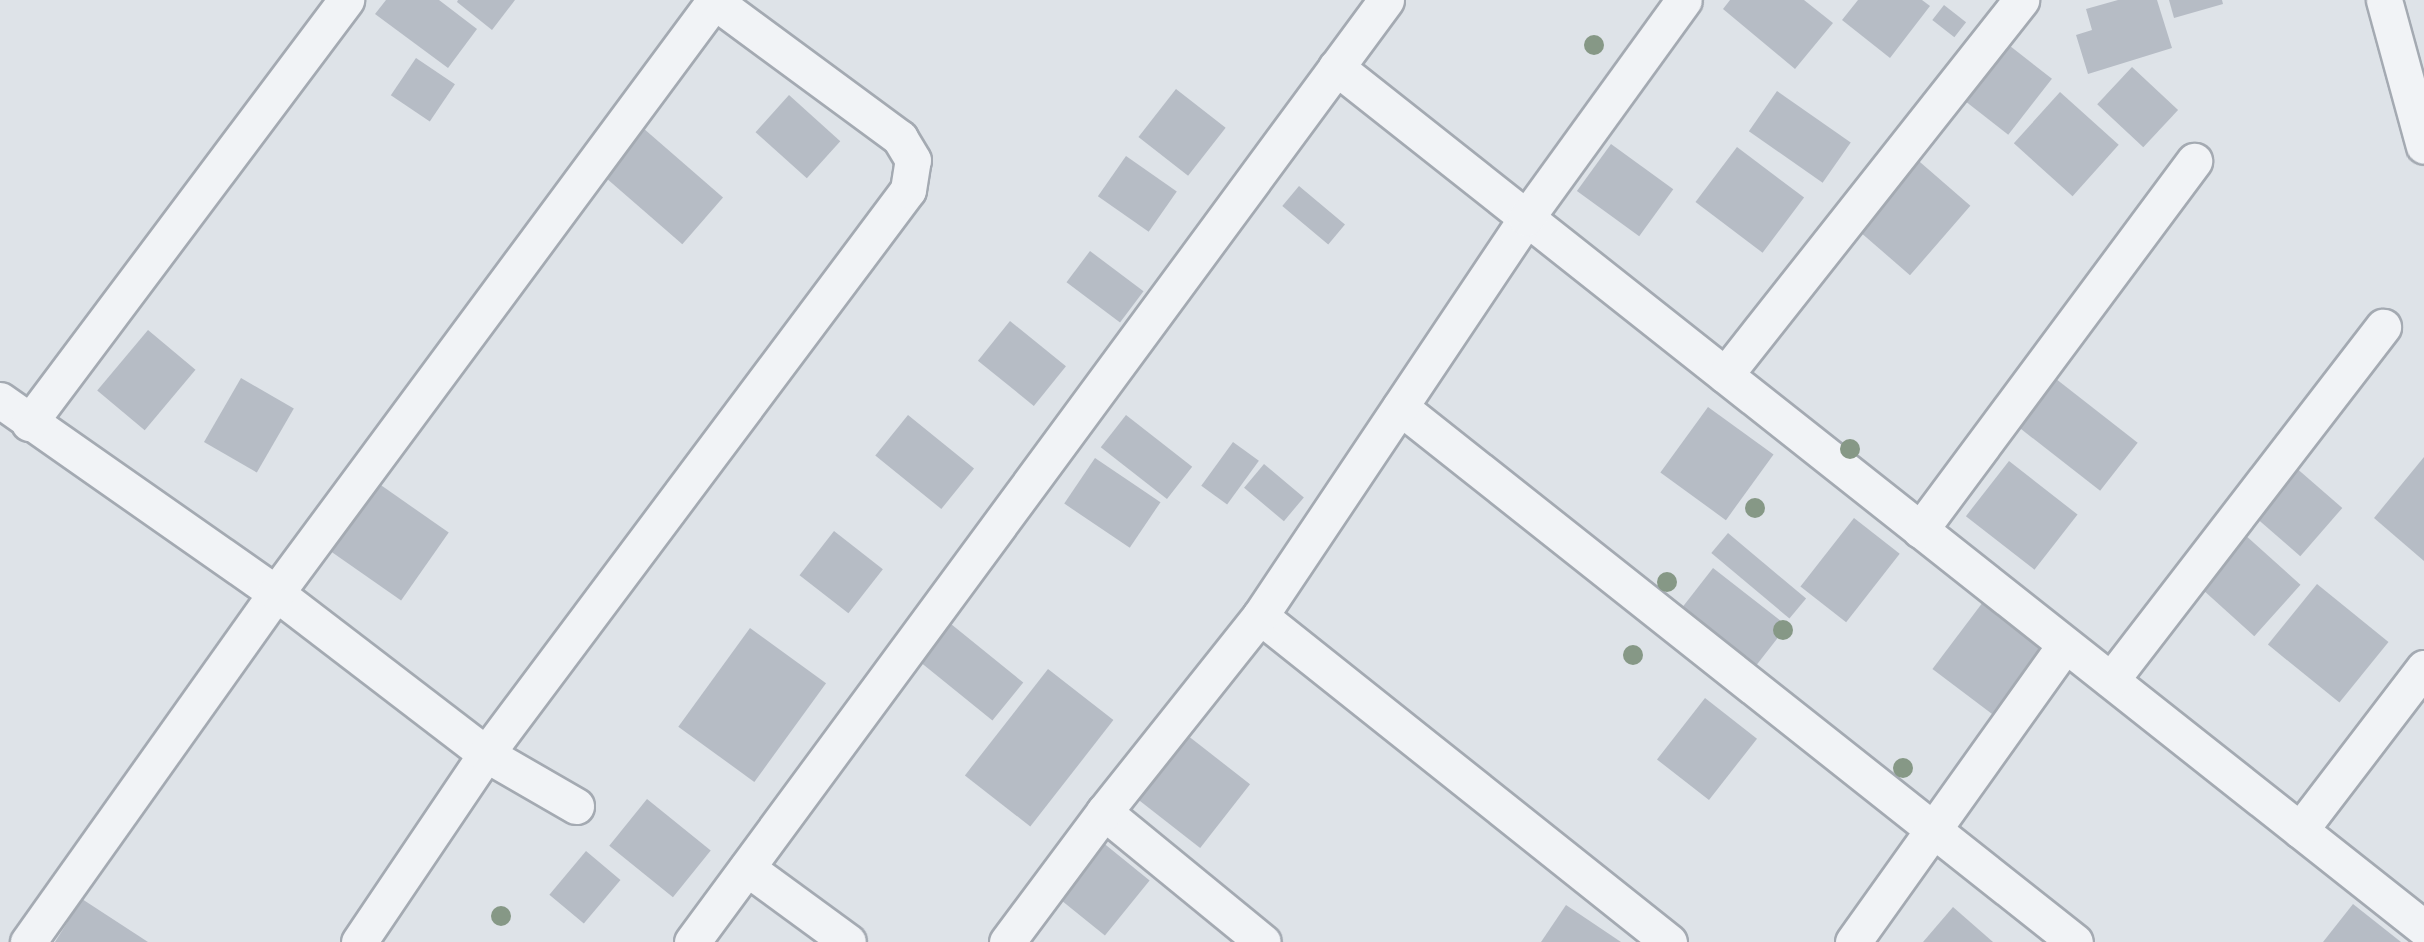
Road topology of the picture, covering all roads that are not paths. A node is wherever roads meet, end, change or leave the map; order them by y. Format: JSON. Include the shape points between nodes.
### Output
{"nodes":[{"id":1,"x":346,"y":0,"type":"edge"},
{"id":2,"x":714,"y":0,"type":"edge"},
{"id":3,"x":1386,"y":0,"type":"edge"},
{"id":4,"x":1685,"y":0,"type":"edge"},
{"id":5,"x":2021,"y":0,"type":"edge"},
{"id":6,"x":2384,"y":0,"type":"edge"},
{"id":7,"x":1336,"y":67,"type":"junction"},
{"id":8,"x":2424,"y":146,"type":"edge"},
{"id":9,"x":2194,"y":161,"type":"dead end"},
{"id":10,"x":1526,"y":218,"type":"junction"},
{"id":11,"x":2383,"y":327,"type":"dead end"},
{"id":12,"x":1725,"y":375,"type":"junction"},
{"id":13,"x":0,"y":400,"type":"edge"},
{"id":14,"x":1400,"y":407,"type":"junction"},
{"id":15,"x":29,"y":423,"type":"junction"},
{"id":16,"x":1920,"y":530,"type":"junction"},
{"id":17,"x":276,"y":593,"type":"junction"},
{"id":18,"x":1260,"y":616,"type":"junction"},
{"id":19,"x":2065,"y":645,"type":"junction"},
{"id":20,"x":2424,"y":668,"type":"edge"},
{"id":21,"x":2111,"y":680,"type":"junction"},
{"id":22,"x":486,"y":754,"type":"junction"},
{"id":23,"x":576,"y":806,"type":"dead end"},
{"id":24,"x":1104,"y":812,"type":"junction"},
{"id":25,"x":1934,"y":830,"type":"junction"},
{"id":26,"x":2301,"y":830,"type":"junction"},
{"id":27,"x":747,"y":869,"type":"junction"},
{"id":28,"x":2424,"y":928,"type":"edge"},
{"id":29,"x":28,"y":942,"type":"edge"},
{"id":30,"x":359,"y":942,"type":"edge"},
{"id":31,"x":692,"y":942,"type":"edge"},
{"id":32,"x":848,"y":942,"type":"edge"},
{"id":33,"x":1007,"y":942,"type":"edge"},
{"id":34,"x":1263,"y":942,"type":"edge"},
{"id":35,"x":1669,"y":942,"type":"edge"},
{"id":36,"x":1853,"y":942,"type":"edge"},
{"id":37,"x":2075,"y":942,"type":"edge"}],
"edges":[{"from":1,"to":15,"type":"street"},
{"from":2,"to":17,"type":"street"},
{"from":2,"to":22,"type":"street","via":[[900,138],[913,160],[908,190]]},
{"from":3,"to":7,"type":"street"},
{"from":4,"to":10,"type":"street"},
{"from":5,"to":12,"type":"street"},
{"from":6,"to":8,"type":"street"},
{"from":7,"to":10,"type":"street"},
{"from":7,"to":27,"type":"street"},
{"from":9,"to":16,"type":"street"},
{"from":10,"to":12,"type":"street"},
{"from":10,"to":14,"type":"street"},
{"from":11,"to":21,"type":"street"},
{"from":12,"to":16,"type":"street"},
{"from":13,"to":15,"type":"street"},
{"from":14,"to":18,"type":"street"},
{"from":14,"to":25,"type":"street"},
{"from":15,"to":17,"type":"street"},
{"from":16,"to":19,"type":"street"},
{"from":17,"to":22,"type":"street"},
{"from":17,"to":29,"type":"street"},
{"from":18,"to":24,"type":"street"},
{"from":18,"to":35,"type":"street"},
{"from":19,"to":21,"type":"street"},
{"from":19,"to":25,"type":"street"},
{"from":20,"to":26,"type":"street"},
{"from":21,"to":26,"type":"street"},
{"from":22,"to":23,"type":"street"},
{"from":22,"to":30,"type":"street"},
{"from":24,"to":33,"type":"street"},
{"from":24,"to":34,"type":"street"},
{"from":25,"to":36,"type":"street"},
{"from":25,"to":37,"type":"street"},
{"from":26,"to":28,"type":"street"},
{"from":27,"to":31,"type":"street"},
{"from":27,"to":32,"type":"street"}]}
